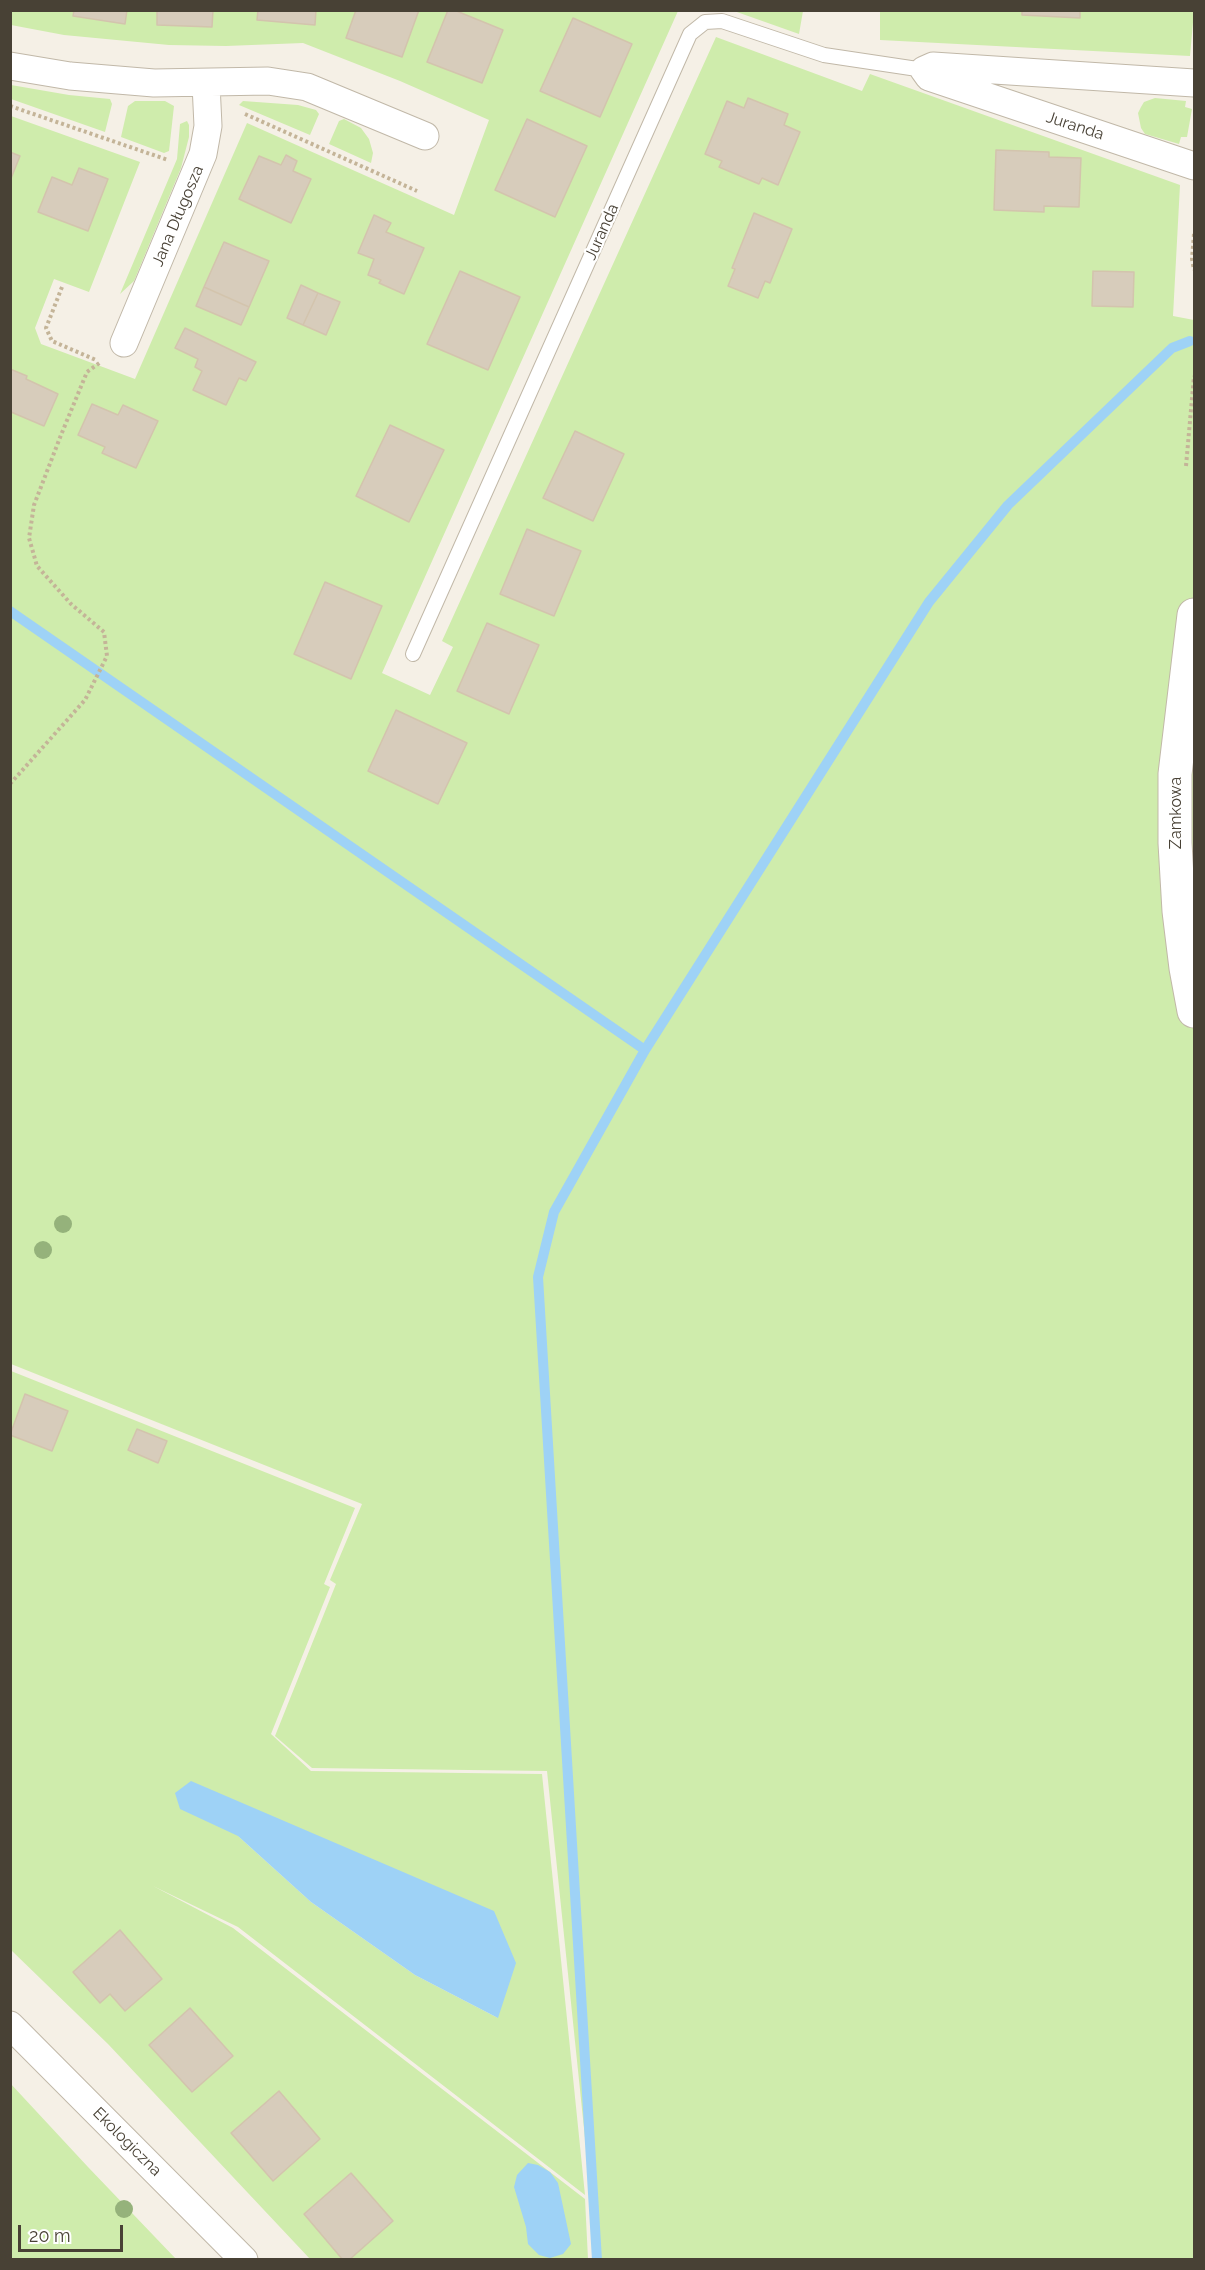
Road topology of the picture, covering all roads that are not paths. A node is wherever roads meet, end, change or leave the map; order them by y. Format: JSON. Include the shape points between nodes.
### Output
{"nodes":[{"id":1,"x":10,"y":66,"type":"edge"},
{"id":2,"x":924,"y":70,"type":"junction"},
{"id":3,"x":1194,"y":83,"type":"edge"},
{"id":4,"x":206,"y":84,"type":"junction"},
{"id":5,"x":425,"y":136,"type":"dead end"},
{"id":6,"x":1194,"y":166,"type":"edge"},
{"id":7,"x":124,"y":343,"type":"dead end"},
{"id":8,"x":1194,"y":615,"type":"edge"},
{"id":9,"x":413,"y":654,"type":"dead end"},
{"id":10,"x":1194,"y":1011,"type":"edge"},
{"id":11,"x":10,"y":2025,"type":"edge"},
{"id":12,"x":244,"y":2259,"type":"edge"}],
"edges":[{"from":1,"to":4,"type":"street","via":[[70,76]]},
{"from":2,"to":3,"type":"street","name":"Juranda","via":[[933,66]]},
{"from":2,"to":6,"type":"street","name":"Juranda","via":[[929,77]]},
{"from":2,"to":9,"type":"lane","name":"Juranda","via":[[824,55],[722,21],[705,22],[690,34]]},
{"from":4,"to":5,"type":"street","via":[[268,81],[307,87]]},
{"from":4,"to":7,"type":"street","name":"Jana Długosza","via":[[208,126],[203,154]]},
{"from":8,"to":10,"type":"street","name":"Zamkowa","via":[[1176,774],[1175,843],[1179,911]]},
{"from":11,"to":12,"type":"street","name":"Ekologiczna"}]}
